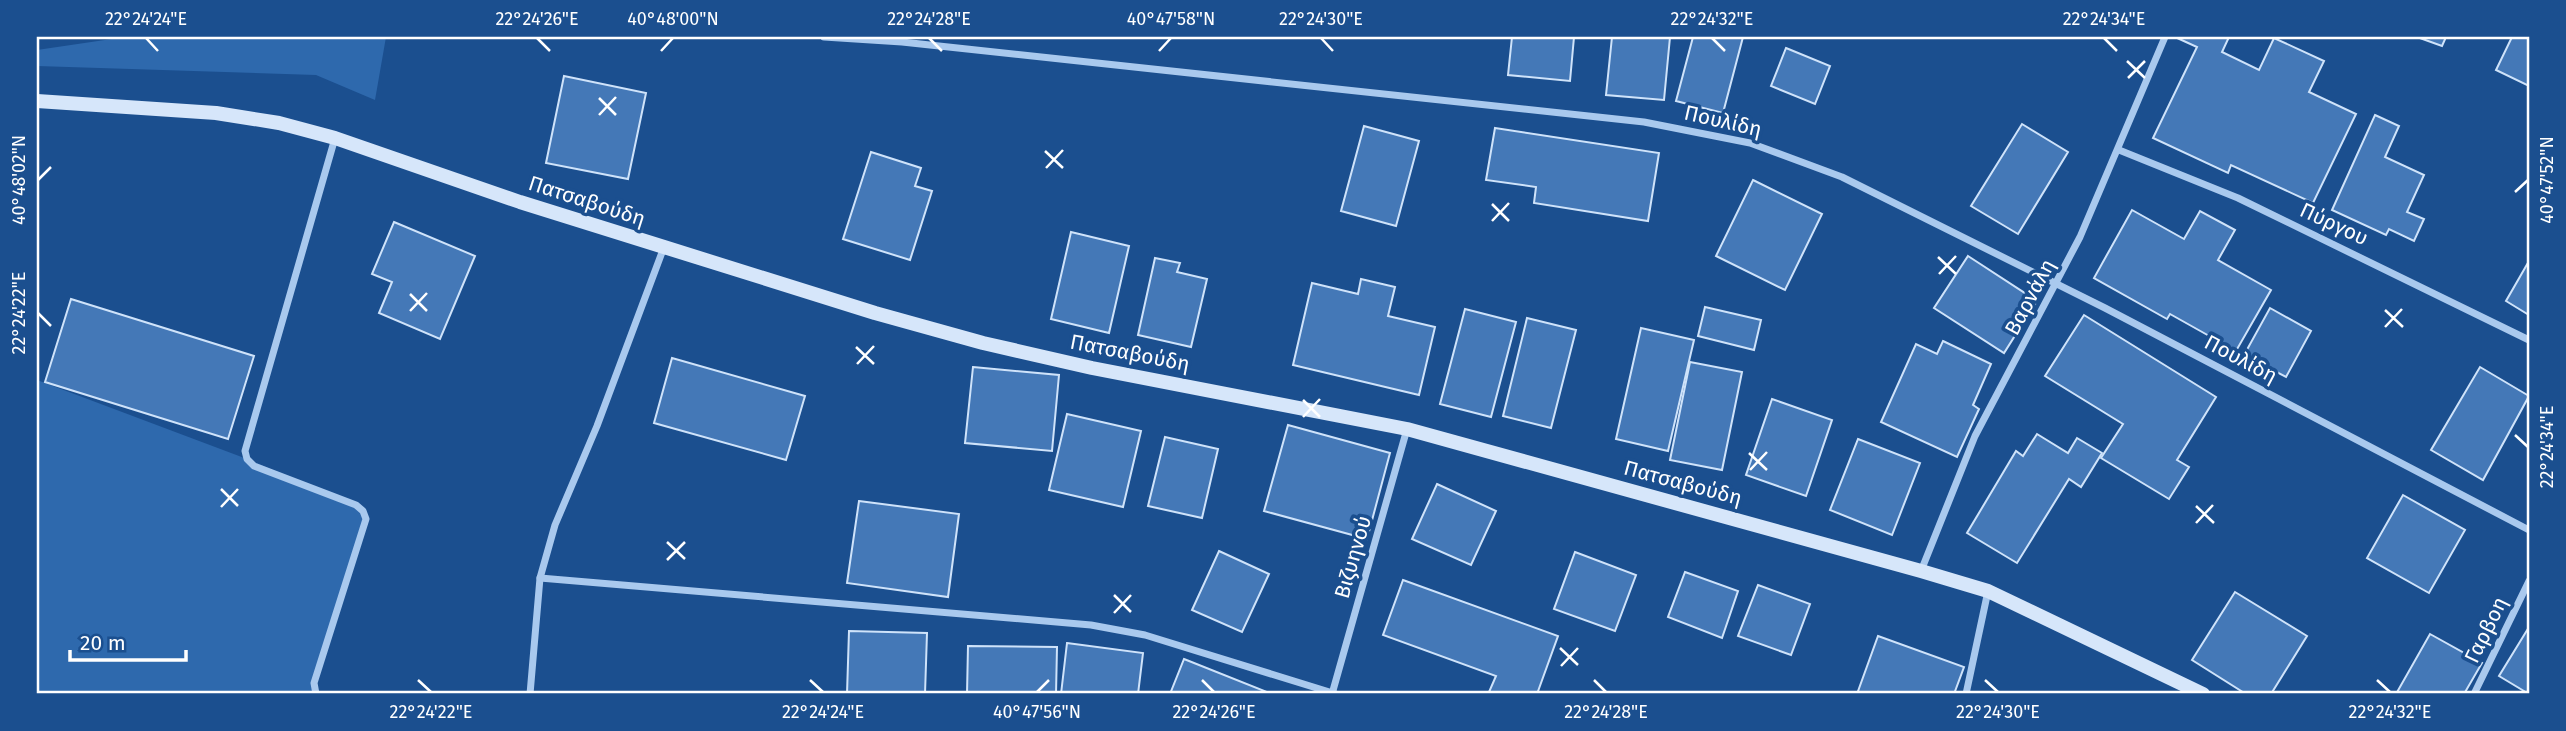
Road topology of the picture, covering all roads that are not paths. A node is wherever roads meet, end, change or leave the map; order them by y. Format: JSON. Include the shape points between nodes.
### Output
{"nodes":[{"id":1,"x":824,"y":37,"type":"edge"},
{"id":2,"x":2165,"y":37,"type":"edge"},
{"id":3,"x":37,"y":101,"type":"edge"},
{"id":4,"x":335,"y":138,"type":"junction"},
{"id":5,"x":2119,"y":149,"type":"junction"},
{"id":6,"x":664,"y":247,"type":"junction"},
{"id":7,"x":2057,"y":285,"type":"junction"},
{"id":8,"x":2529,"y":340,"type":"edge"},
{"id":9,"x":1407,"y":429,"type":"junction"},
{"id":10,"x":2529,"y":530,"type":"edge"},
{"id":11,"x":1921,"y":570,"type":"junction"},
{"id":12,"x":540,"y":578,"type":"junction"},
{"id":13,"x":2529,"y":581,"type":"edge"},
{"id":14,"x":1988,"y":592,"type":"junction"},
{"id":15,"x":316,"y":694,"type":"edge"},
{"id":16,"x":530,"y":694,"type":"edge"},
{"id":17,"x":1333,"y":694,"type":"edge"},
{"id":18,"x":1966,"y":694,"type":"edge"},
{"id":19,"x":2203,"y":694,"type":"edge"},
{"id":20,"x":2474,"y":694,"type":"edge"}],
"edges":[{"from":1,"to":7,"type":"street","name":"Πουλίδη","via":[[1390,93],[1698,131],[1750,143],[1842,177]]},
{"from":2,"to":5,"type":"street","name":"Βαρνάλη"},
{"from":3,"to":4,"type":"street","name":"Πατσαβούδη","via":[[216,113]]},
{"from":4,"to":6,"type":"street","name":"Πατσαβούδη"},
{"from":4,"to":15,"type":"street","via":[[245,451],[254,466],[356,505],[366,519],[314,683]]},
{"from":5,"to":7,"type":"street","name":"Βαρνάλη"},
{"from":5,"to":8,"type":"street","name":"Πύργου","via":[[2238,198]]},
{"from":6,"to":9,"type":"street","name":"Πατσαβούδη","via":[[983,343]]},
{"from":6,"to":12,"type":"street","via":[[597,426],[558,515]]},
{"from":7,"to":10,"type":"street","name":"Πουλίδη"},
{"from":7,"to":11,"type":"street","name":"Βαρνάλη","via":[[1975,436]]},
{"from":9,"to":11,"type":"street","name":"Πατσαβούδη"},
{"from":9,"to":17,"type":"street","name":"Βιζυηνού"},
{"from":11,"to":14,"type":"street","name":"Πατσαβούδη"},
{"from":12,"to":16,"type":"street"},
{"from":12,"to":17,"type":"street","via":[[1091,625],[1145,635]]},
{"from":13,"to":20,"type":"street","name":"Γαρβοη"},
{"from":14,"to":18,"type":"street"},
{"from":14,"to":19,"type":"street","name":"Πατσαβούδη"}]}
